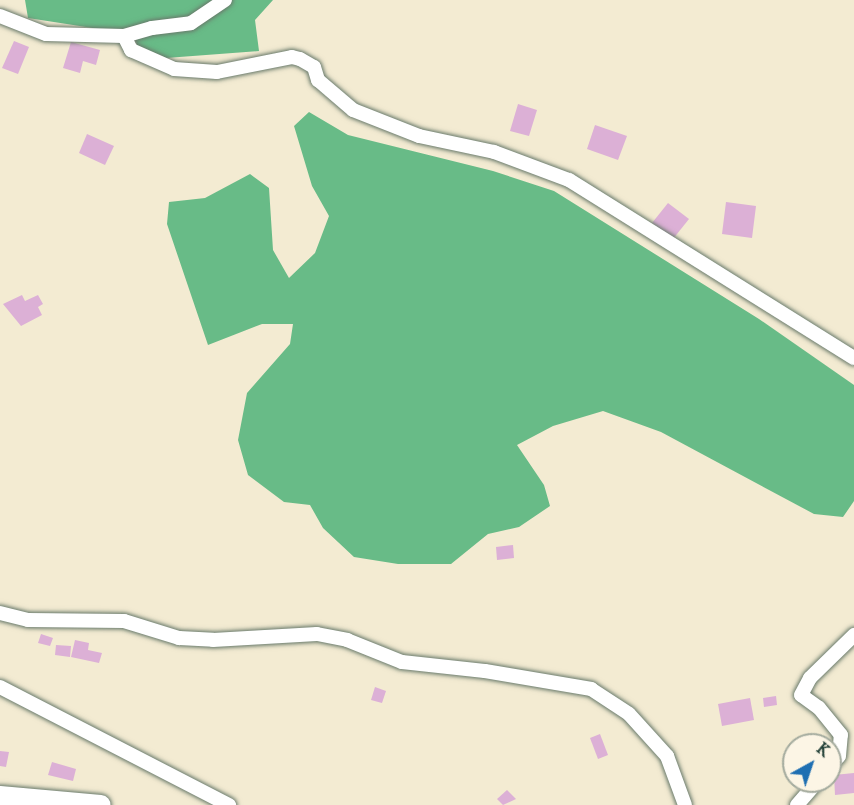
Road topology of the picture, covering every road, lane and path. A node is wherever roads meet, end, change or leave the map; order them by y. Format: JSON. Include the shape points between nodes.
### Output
{"nodes":[{"id":1,"x":225,"y":0,"type":"edge"},
{"id":2,"x":0,"y":16,"type":"edge"},
{"id":3,"x":124,"y":36,"type":"junction"},
{"id":4,"x":854,"y":358,"type":"edge"},
{"id":5,"x":0,"y":613,"type":"edge"},
{"id":6,"x":854,"y":635,"type":"edge"},
{"id":7,"x":0,"y":687,"type":"edge"},
{"id":8,"x":839,"y":733,"type":"edge"},
{"id":9,"x":808,"y":793,"type":"edge"},
{"id":10,"x":0,"y":796,"type":"edge"},
{"id":11,"x":101,"y":805,"type":"edge"},
{"id":12,"x":229,"y":805,"type":"edge"},
{"id":13,"x":686,"y":805,"type":"edge"},
{"id":14,"x":797,"y":805,"type":"edge"}],
"edges":[{"from":1,"to":3,"type":"street","via":[[191,23]]},
{"from":2,"to":3,"type":"street","via":[[46,34]]},
{"from":3,"to":4,"type":"street","via":[[131,50],[174,69],[217,72],[300,58],[314,67],[318,80],[353,110],[419,136],[494,152],[569,180]]},
{"from":5,"to":13,"type":"street","via":[[28,620],[124,621],[179,638],[317,634],[347,640],[402,662],[507,674],[591,690],[629,714],[667,756]]},
{"from":6,"to":8,"type":"street","via":[[810,678],[801,695],[819,708]]},
{"from":7,"to":12,"type":"street"},
{"from":9,"to":14,"type":"street"},
{"from":10,"to":11,"type":"street"}]}
